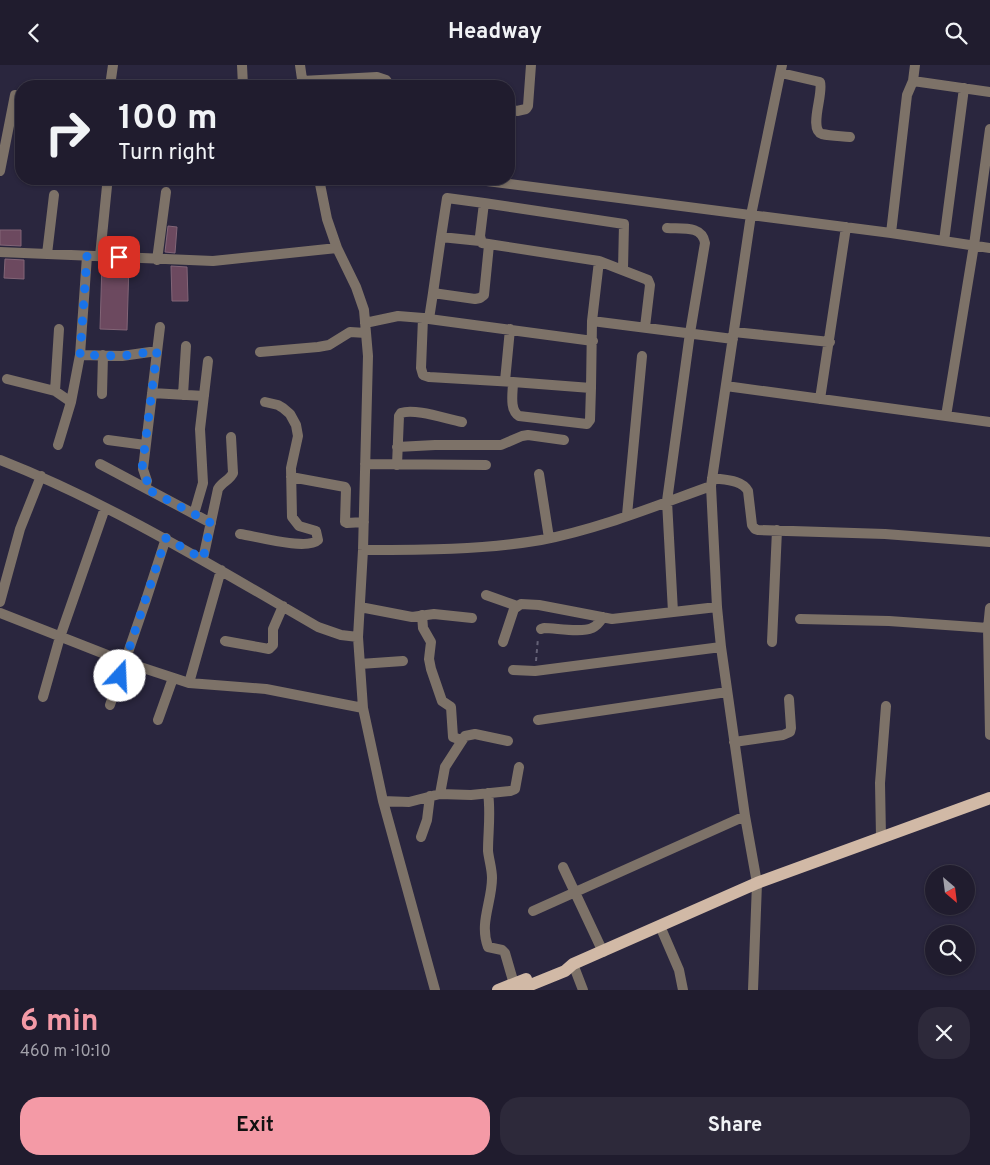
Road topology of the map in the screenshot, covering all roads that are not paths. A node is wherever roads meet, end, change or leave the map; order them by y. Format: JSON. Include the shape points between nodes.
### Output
{"nodes":[{"id":1,"x":113,"y":65,"type":"edge"},
{"id":2,"x":242,"y":65,"type":"edge"},
{"id":3,"x":300,"y":65,"type":"edge"},
{"id":4,"x":531,"y":65,"type":"edge"},
{"id":5,"x":915,"y":65,"type":"edge"},
{"id":6,"x":781,"y":69,"type":"edge"},
{"id":7,"x":111,"y":80,"type":"edge"},
{"id":8,"x":243,"y":80,"type":"edge"},
{"id":9,"x":302,"y":80,"type":"edge"},
{"id":10,"x":345,"y":80,"type":"edge"},
{"id":11,"x":387,"y":80,"type":"edge"},
{"id":12,"x":913,"y":81,"type":"junction"},
{"id":13,"x":964,"y":88,"type":"junction"},
{"id":14,"x":990,"y":91,"type":"edge"},
{"id":15,"x":15,"y":95,"type":"dead end"},
{"id":16,"x":515,"y":109,"type":"edge"},
{"id":17,"x":4,"y":123,"type":"edge"},
{"id":18,"x":990,"y":129,"type":"edge"},
{"id":19,"x":850,"y":137,"type":"dead end"},
{"id":20,"x":0,"y":171,"type":"edge"},
{"id":21,"x":320,"y":185,"type":"edge"},
{"id":22,"x":515,"y":185,"type":"edge"},
{"id":23,"x":107,"y":186,"type":"dead end"},
{"id":24,"x":166,"y":192,"type":"dead end"},
{"id":25,"x":54,"y":195,"type":"dead end"},
{"id":26,"x":484,"y":203,"type":"junction"},
{"id":27,"x":751,"y":215,"type":"junction"},
{"id":28,"x":846,"y":227,"type":"junction"},
{"id":29,"x":667,"y":228,"type":"dead end"},
{"id":30,"x":891,"y":233,"type":"junction"},
{"id":31,"x":441,"y":237,"type":"junction"},
{"id":32,"x":944,"y":241,"type":"junction"},
{"id":33,"x":485,"y":243,"type":"junction"},
{"id":34,"x":974,"y":245,"type":"junction"},
{"id":35,"x":337,"y":248,"type":"junction"},
{"id":36,"x":990,"y":248,"type":"edge"},
{"id":37,"x":0,"y":252,"type":"edge"},
{"id":38,"x":47,"y":254,"type":"junction"},
{"id":39,"x":87,"y":256,"type":"junction"},
{"id":40,"x":100,"y":256,"type":"junction"},
{"id":41,"x":156,"y":260,"type":"junction"},
{"id":42,"x":599,"y":261,"type":"junction"},
{"id":43,"x":623,"y":269,"type":"junction"},
{"id":44,"x":433,"y":293,"type":"junction"},
{"id":45,"x":426,"y":318,"type":"junction"},
{"id":46,"x":592,"y":321,"type":"junction"},
{"id":47,"x":160,"y":327,"type":"dead end"},
{"id":48,"x":645,"y":327,"type":"junction"},
{"id":49,"x":366,"y":328,"type":"junction"},
{"id":50,"x":59,"y":329,"type":"dead end"},
{"id":51,"x":510,"y":329,"type":"junction"},
{"id":52,"x":690,"y":333,"type":"junction"},
{"id":53,"x":734,"y":335,"type":"junction"},
{"id":54,"x":592,"y":341,"type":"junction"},
{"id":55,"x":830,"y":342,"type":"junction"},
{"id":56,"x":186,"y":346,"type":"dead end"},
{"id":57,"x":157,"y":351,"type":"junction"},
{"id":58,"x":260,"y":352,"type":"dead end"},
{"id":59,"x":80,"y":355,"type":"junction"},
{"id":60,"x":103,"y":355,"type":"junction"},
{"id":61,"x":642,"y":356,"type":"dead end"},
{"id":62,"x":208,"y":361,"type":"dead end"},
{"id":63,"x":7,"y":379,"type":"dead end"},
{"id":64,"x":509,"y":381,"type":"junction"},
{"id":65,"x":726,"y":386,"type":"junction"},
{"id":66,"x":592,"y":388,"type":"junction"},
{"id":67,"x":55,"y":391,"type":"junction"},
{"id":68,"x":152,"y":393,"type":"junction"},
{"id":69,"x":102,"y":394,"type":"dead end"},
{"id":70,"x":183,"y":395,"type":"junction"},
{"id":71,"x":204,"y":396,"type":"junction"},
{"id":72,"x":820,"y":399,"type":"junction"},
{"id":73,"x":265,"y":402,"type":"dead end"},
{"id":74,"x":71,"y":403,"type":"junction"},
{"id":75,"x":946,"y":416,"type":"junction"},
{"id":76,"x":462,"y":421,"type":"dead end"},
{"id":77,"x":990,"y":422,"type":"edge"},
{"id":78,"x":232,"y":437,"type":"dead end"},
{"id":79,"x":108,"y":440,"type":"dead end"},
{"id":80,"x":564,"y":440,"type":"dead end"},
{"id":81,"x":58,"y":445,"type":"dead end"},
{"id":82,"x":145,"y":445,"type":"junction"},
{"id":83,"x":398,"y":447,"type":"junction"},
{"id":84,"x":0,"y":460,"type":"edge"},
{"id":85,"x":100,"y":464,"type":"dead end"},
{"id":86,"x":365,"y":465,"type":"junction"},
{"id":87,"x":397,"y":465,"type":"junction"},
{"id":88,"x":486,"y":465,"type":"dead end"},
{"id":89,"x":539,"y":474,"type":"dead end"},
{"id":90,"x":41,"y":476,"type":"junction"},
{"id":91,"x":291,"y":477,"type":"junction"},
{"id":92,"x":711,"y":482,"type":"junction"},
{"id":93,"x":145,"y":488,"type":"junction"},
{"id":94,"x":668,"y":501,"type":"junction"},
{"id":95,"x":105,"y":508,"type":"junction"},
{"id":96,"x":194,"y":514,"type":"junction"},
{"id":97,"x":627,"y":515,"type":"junction"},
{"id":98,"x":364,"y":522,"type":"junction"},
{"id":99,"x":211,"y":523,"type":"junction"},
{"id":100,"x":777,"y":530,"type":"junction"},
{"id":101,"x":240,"y":534,"type":"dead end"},
{"id":102,"x":166,"y":538,"type":"junction"},
{"id":103,"x":549,"y":538,"type":"junction"},
{"id":104,"x":990,"y":542,"type":"edge"},
{"id":105,"x":363,"y":550,"type":"junction"},
{"id":106,"x":203,"y":559,"type":"junction"},
{"id":107,"x":221,"y":570,"type":"junction"},
{"id":108,"x":486,"y":595,"type":"dead end"},
{"id":109,"x":0,"y":602,"type":"edge"},
{"id":110,"x":283,"y":606,"type":"junction"},
{"id":111,"x":517,"y":606,"type":"junction"},
{"id":112,"x":360,"y":607,"type":"junction"},
{"id":113,"x":717,"y":607,"type":"junction"},
{"id":114,"x":990,"y":608,"type":"edge"},
{"id":115,"x":673,"y":612,"type":"junction"},
{"id":116,"x":0,"y":613,"type":"edge"},
{"id":117,"x":422,"y":615,"type":"junction"},
{"id":118,"x":603,"y":617,"type":"junction"},
{"id":119,"x":472,"y":618,"type":"dead end"},
{"id":120,"x":800,"y":619,"type":"dead end"},
{"id":121,"x":988,"y":628,"type":"junction"},
{"id":122,"x":541,"y":629,"type":"road end"},
{"id":123,"x":60,"y":637,"type":"junction"},
{"id":124,"x":358,"y":637,"type":"junction"},
{"id":125,"x":225,"y":641,"type":"dead end"},
{"id":126,"x":503,"y":642,"type":"dead end"},
{"id":127,"x":772,"y":642,"type":"dead end"},
{"id":128,"x":721,"y":647,"type":"junction"},
{"id":129,"x":403,"y":661,"type":"dead end"},
{"id":130,"x":125,"y":662,"type":"junction"},
{"id":131,"x":360,"y":664,"type":"junction"},
{"id":132,"x":513,"y":670,"type":"dead end"},
{"id":133,"x":173,"y":678,"type":"junction"},
{"id":134,"x":189,"y":683,"type":"junction"},
{"id":135,"x":727,"y":692,"type":"junction"},
{"id":136,"x":43,"y":697,"type":"dead end"},
{"id":137,"x":789,"y":699,"type":"dead end"},
{"id":138,"x":110,"y":705,"type":"dead end"},
{"id":139,"x":886,"y":707,"type":"dead end"},
{"id":140,"x":363,"y":708,"type":"junction"},
{"id":141,"x":158,"y":720,"type":"dead end"},
{"id":142,"x":538,"y":720,"type":"dead end"},
{"id":143,"x":990,"y":735,"type":"edge"},
{"id":144,"x":461,"y":741,"type":"junction"},
{"id":145,"x":508,"y":741,"type":"dead end"},
{"id":146,"x":734,"y":742,"type":"junction"},
{"id":147,"x":519,"y":767,"type":"dead end"},
{"id":148,"x":488,"y":793,"type":"junction"},
{"id":149,"x":435,"y":795,"type":"junction"},
{"id":150,"x":990,"y":798,"type":"edge"},
{"id":151,"x":383,"y":801,"type":"junction"},
{"id":152,"x":745,"y":816,"type":"junction"},
{"id":153,"x":421,"y":837,"type":"dead end"},
{"id":154,"x":881,"y":837,"type":"junction"},
{"id":155,"x":563,"y":867,"type":"dead end"},
{"id":156,"x":757,"y":883,"type":"junction"},
{"id":157,"x":575,"y":892,"type":"junction"},
{"id":158,"x":533,"y":911,"type":"dead end"},
{"id":159,"x":660,"y":926,"type":"junction"},
{"id":160,"x":603,"y":952,"type":"junction"},
{"id":161,"x":573,"y":964,"type":"junction"},
{"id":162,"x":516,"y":987,"type":"edge"},
{"id":163,"x":435,"y":990,"type":"edge"},
{"id":164,"x":498,"y":990,"type":"edge"},
{"id":165,"x":582,"y":990,"type":"edge"},
{"id":166,"x":683,"y":990,"type":"edge"},
{"id":167,"x":754,"y":990,"type":"edge"}],
"edges":[{"from":1,"to":7,"type":"street"},
{"from":2,"to":8,"type":"street"},
{"from":3,"to":9,"type":"street"},
{"from":4,"to":16,"type":"street","via":[[528,106]]},
{"from":5,"to":12,"type":"street"},
{"from":6,"to":19,"type":"street","via":[[820,82],[817,129],[822,134]]},
{"from":6,"to":27,"type":"street"},
{"from":10,"to":11,"type":"street","via":[[377,77]]},
{"from":12,"to":13,"type":"street"},
{"from":12,"to":30,"type":"street","via":[[907,95]]},
{"from":13,"to":14,"type":"street"},
{"from":13,"to":32,"type":"street"},
{"from":15,"to":17,"type":"street"},
{"from":17,"to":20,"type":"street"},
{"from":18,"to":34,"type":"street"},
{"from":21,"to":35,"type":"street","via":[[326,219]]},
{"from":22,"to":27,"type":"street"},
{"from":23,"to":40,"type":"street"},
{"from":24,"to":41,"type":"street"},
{"from":25,"to":38,"type":"street"},
{"from":26,"to":31,"type":"street","via":[[447,198]]},
{"from":26,"to":33,"type":"street"},
{"from":26,"to":43,"type":"street","via":[[624,223]]},
{"from":27,"to":28,"type":"street"},
{"from":27,"to":53,"type":"street"},
{"from":28,"to":30,"type":"street"},
{"from":28,"to":55,"type":"street"},
{"from":29,"to":52,"type":"street","via":[[698,230],[704,237]]},
{"from":30,"to":32,"type":"street"},
{"from":31,"to":33,"type":"street"},
{"from":31,"to":44,"type":"street"},
{"from":32,"to":34,"type":"street"},
{"from":33,"to":42,"type":"street"},
{"from":33,"to":44,"type":"street","via":[[484,295],[475,299]]},
{"from":34,"to":36,"type":"street"},
{"from":34,"to":75,"type":"street"},
{"from":35,"to":41,"type":"street","via":[[231,260]]},
{"from":35,"to":49,"type":"street","via":[[356,287]]},
{"from":37,"to":38,"type":"street"},
{"from":38,"to":39,"type":"street"},
{"from":39,"to":40,"type":"street"},
{"from":39,"to":59,"type":"street"},
{"from":40,"to":41,"type":"street"},
{"from":42,"to":43,"type":"street"},
{"from":42,"to":46,"type":"street"},
{"from":43,"to":48,"type":"street","via":[[649,282]]},
{"from":44,"to":45,"type":"street"},
{"from":45,"to":49,"type":"street","via":[[398,316]]},
{"from":45,"to":51,"type":"street"},
{"from":45,"to":64,"type":"street","via":[[423,375]]},
{"from":46,"to":48,"type":"street"},
{"from":46,"to":54,"type":"street"},
{"from":47,"to":57,"type":"street"},
{"from":48,"to":52,"type":"street"},
{"from":49,"to":58,"type":"street","via":[[346,333],[329,345]]},
{"from":49,"to":86,"type":"street"},
{"from":50,"to":67,"type":"street"},
{"from":51,"to":54,"type":"street"},
{"from":51,"to":64,"type":"street"},
{"from":52,"to":53,"type":"street"},
{"from":52,"to":94,"type":"street"},
{"from":53,"to":55,"type":"street"},
{"from":53,"to":65,"type":"street"},
{"from":54,"to":66,"type":"street"},
{"from":55,"to":72,"type":"street"},
{"from":56,"to":70,"type":"street"},
{"from":57,"to":60,"type":"street","via":[[127,356]]},
{"from":57,"to":68,"type":"street"},
{"from":59,"to":60,"type":"street"},
{"from":59,"to":74,"type":"street"},
{"from":60,"to":69,"type":"street"},
{"from":61,"to":97,"type":"street"},
{"from":62,"to":71,"type":"street"},
{"from":63,"to":67,"type":"street"},
{"from":64,"to":66,"type":"street"},
{"from":64,"to":66,"type":"street","via":[[513,410],[519,417],[587,424]]},
{"from":65,"to":72,"type":"street"},
{"from":65,"to":92,"type":"street"},
{"from":67,"to":74,"type":"street"},
{"from":68,"to":70,"type":"street"},
{"from":68,"to":82,"type":"street"},
{"from":70,"to":71,"type":"street"},
{"from":71,"to":96,"type":"street","via":[[200,440],[203,483]]},
{"from":72,"to":75,"type":"street"},
{"from":73,"to":91,"type":"street","via":[[283,408],[296,425],[298,436]]},
{"from":74,"to":81,"type":"street"},
{"from":75,"to":77,"type":"street"},
{"from":76,"to":83,"type":"street","via":[[403,412],[399,416]]},
{"from":78,"to":99,"type":"street","via":[[233,473],[218,489]]},
{"from":79,"to":82,"type":"street"},
{"from":80,"to":83,"type":"street","via":[[528,435],[501,445]]},
{"from":82,"to":93,"type":"street","via":[[142,469],[147,481]]},
{"from":83,"to":87,"type":"street"},
{"from":84,"to":90,"type":"street"},
{"from":85,"to":93,"type":"street"},
{"from":86,"to":87,"type":"street"},
{"from":86,"to":98,"type":"street"},
{"from":87,"to":88,"type":"street"},
{"from":89,"to":103,"type":"street"},
{"from":90,"to":95,"type":"street"},
{"from":90,"to":109,"type":"street","via":[[20,529]]},
{"from":91,"to":98,"type":"street","via":[[345,487],[345,522]]},
{"from":91,"to":101,"type":"street","via":[[292,517],[299,526],[316,531],[316,543],[290,543]]},
{"from":92,"to":94,"type":"street"},
{"from":92,"to":100,"type":"street","via":[[745,486],[754,529]]},
{"from":92,"to":113,"type":"street"},
{"from":93,"to":96,"type":"street"},
{"from":94,"to":97,"type":"street"},
{"from":94,"to":115,"type":"street"},
{"from":95,"to":102,"type":"street"},
{"from":95,"to":123,"type":"street"},
{"from":96,"to":99,"type":"street"},
{"from":97,"to":103,"type":"street"},
{"from":98,"to":105,"type":"street"},
{"from":99,"to":106,"type":"street"},
{"from":100,"to":104,"type":"street"},
{"from":100,"to":127,"type":"street"},
{"from":102,"to":106,"type":"street"},
{"from":102,"to":130,"type":"street"},
{"from":103,"to":105,"type":"street","via":[[433,549]]},
{"from":105,"to":112,"type":"street"},
{"from":106,"to":107,"type":"street"},
{"from":107,"to":110,"type":"street"},
{"from":107,"to":134,"type":"street"},
{"from":108,"to":111,"type":"street"},
{"from":110,"to":124,"type":"street","via":[[330,632]]},
{"from":110,"to":125,"type":"street","via":[[269,649]]},
{"from":111,"to":118,"type":"street","via":[[528,603]]},
{"from":111,"to":126,"type":"street"},
{"from":112,"to":117,"type":"street","via":[[412,617]]},
{"from":112,"to":124,"type":"street"},
{"from":113,"to":115,"type":"street"},
{"from":113,"to":128,"type":"street"},
{"from":114,"to":121,"type":"street"},
{"from":115,"to":118,"type":"street"},
{"from":116,"to":123,"type":"street"},
{"from":117,"to":119,"type":"street"},
{"from":117,"to":144,"type":"street","via":[[423,628],[430,642],[431,669],[442,701],[452,707],[453,737]]},
{"from":118,"to":122,"type":"street","via":[[598,624],[584,630]]},
{"from":120,"to":121,"type":"street"},
{"from":121,"to":143,"type":"street"},
{"from":123,"to":130,"type":"street"},
{"from":123,"to":136,"type":"street"},
{"from":124,"to":131,"type":"street"},
{"from":128,"to":132,"type":"street","via":[[536,671]]},
{"from":128,"to":135,"type":"street"},
{"from":129,"to":131,"type":"street"},
{"from":130,"to":133,"type":"street"},
{"from":130,"to":138,"type":"street"},
{"from":131,"to":140,"type":"street"},
{"from":133,"to":134,"type":"street"},
{"from":133,"to":141,"type":"street"},
{"from":134,"to":140,"type":"street","via":[[266,689]]},
{"from":135,"to":142,"type":"street"},
{"from":135,"to":146,"type":"street"},
{"from":137,"to":146,"type":"street","via":[[790,732]]},
{"from":139,"to":154,"type":"street","via":[[880,783]]},
{"from":140,"to":151,"type":"street"},
{"from":144,"to":145,"type":"street","via":[[468,734],[475,734]]},
{"from":144,"to":149,"type":"street","via":[[445,767]]},
{"from":146,"to":152,"type":"street"},
{"from":147,"to":148,"type":"street","via":[[515,789]]},
{"from":148,"to":149,"type":"street"},
{"from":148,"to":162,"type":"street","via":[[488,853],[492,878],[485,919],[487,943],[488,947],[499,948],[505,953]]},
{"from":149,"to":151,"type":"street","via":[[417,801]]},
{"from":149,"to":153,"type":"street"},
{"from":150,"to":154,"type":"main road"},
{"from":151,"to":163,"type":"street"},
{"from":152,"to":156,"type":"street"},
{"from":152,"to":157,"type":"street"},
{"from":154,"to":156,"type":"main road"},
{"from":155,"to":157,"type":"street"},
{"from":156,"to":159,"type":"main road"},
{"from":156,"to":167,"type":"street"},
{"from":157,"to":158,"type":"street"},
{"from":157,"to":160,"type":"street"},
{"from":159,"to":160,"type":"main road"},
{"from":159,"to":166,"type":"street"},
{"from":160,"to":161,"type":"main road"},
{"from":161,"to":162,"type":"main road","via":[[565,971]]},
{"from":161,"to":165,"type":"street"},
{"from":162,"to":164,"type":"main road"}]}
